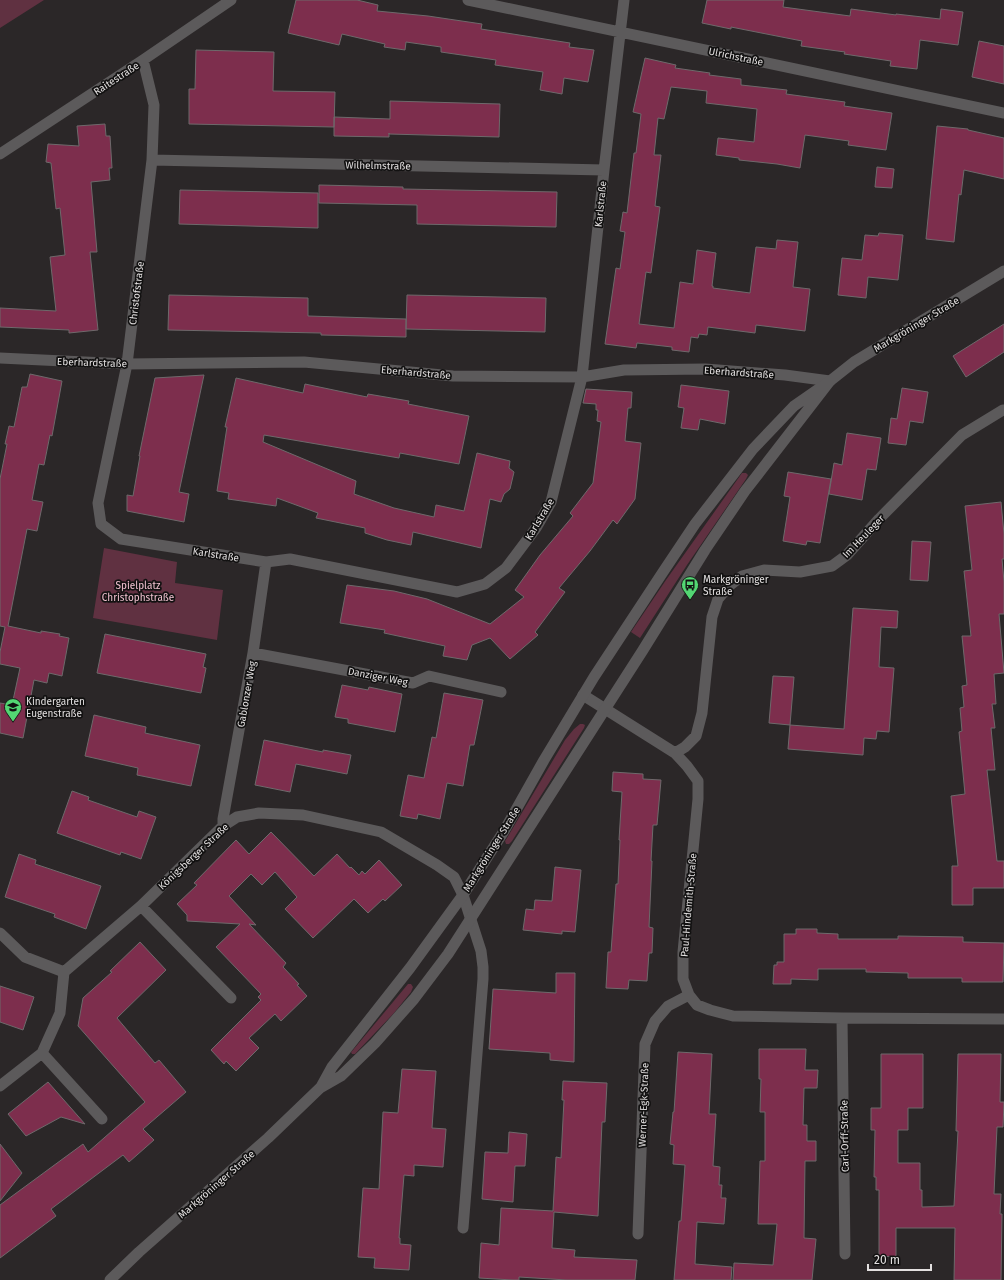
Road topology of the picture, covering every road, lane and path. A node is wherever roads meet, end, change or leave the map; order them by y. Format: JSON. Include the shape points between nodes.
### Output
{"nodes":[{"id":1,"x":230,"y":0,"type":"edge"},
{"id":2,"x":468,"y":0,"type":"edge"},
{"id":3,"x":624,"y":0,"type":"edge"},
{"id":4,"x":620,"y":31,"type":"junction"},
{"id":5,"x":143,"y":60,"type":"junction"},
{"id":6,"x":1004,"y":113,"type":"edge"},
{"id":7,"x":0,"y":154,"type":"edge"},
{"id":8,"x":152,"y":160,"type":"junction"},
{"id":9,"x":604,"y":170,"type":"junction"},
{"id":10,"x":1004,"y":271,"type":"edge"},
{"id":11,"x":0,"y":358,"type":"edge"},
{"id":12,"x":127,"y":364,"type":"junction"},
{"id":13,"x":582,"y":378,"type":"junction"},
{"id":14,"x":830,"y":381,"type":"junction"},
{"id":15,"x":1004,"y":410,"type":"edge"},
{"id":16,"x":101,"y":524,"type":"joint"},
{"id":17,"x":266,"y":562,"type":"junction"},
{"id":18,"x":253,"y":653,"type":"junction"},
{"id":19,"x":501,"y":692,"type":"dead end"},
{"id":20,"x":583,"y":695,"type":"junction"},
{"id":21,"x":605,"y":709,"type":"junction"},
{"id":22,"x":675,"y":753,"type":"junction"},
{"id":23,"x":223,"y":826,"type":"junction"},
{"id":24,"x":463,"y":895,"type":"junction"},
{"id":25,"x":141,"y":906,"type":"junction"},
{"id":26,"x":470,"y":919,"type":"junction"},
{"id":27,"x":0,"y":933,"type":"edge"},
{"id":28,"x":64,"y":972,"type":"junction"},
{"id":29,"x":689,"y":995,"type":"junction"},
{"id":30,"x":231,"y":998,"type":"dead end"},
{"id":31,"x":842,"y":1018,"type":"junction"},
{"id":32,"x":1004,"y":1018,"type":"edge"},
{"id":33,"x":42,"y":1053,"type":"junction"},
{"id":34,"x":0,"y":1086,"type":"edge"},
{"id":35,"x":320,"y":1088,"type":"junction"},
{"id":36,"x":102,"y":1119,"type":"dead end"},
{"id":37,"x":463,"y":1228,"type":"dead end"},
{"id":38,"x":638,"y":1234,"type":"dead end"},
{"id":39,"x":845,"y":1254,"type":"dead end"},
{"id":40,"x":110,"y":1280,"type":"edge"}],
"edges":[{"from":1,"to":5,"type":"street","name":"Raitestraße"},
{"from":2,"to":4,"type":"street","name":"Ulrichstraße"},
{"from":3,"to":4,"type":"street","name":"Karlstraße"},
{"from":4,"to":6,"type":"street","name":"Ulrichstraße"},
{"from":4,"to":9,"type":"street","name":"Karlstraße"},
{"from":5,"to":7,"type":"street","name":"Raitestraße"},
{"from":5,"to":8,"type":"street","name":"Christofstraße","via":[[154,105]]},
{"from":8,"to":9,"type":"street","name":"Wilhelmstraße"},
{"from":8,"to":12,"type":"street","name":"Christofstraße"},
{"from":9,"to":13,"type":"street","name":"Karlstraße"},
{"from":10,"to":14,"type":"street","name":"Markgröninger Straße","via":[[854,362]]},
{"from":11,"to":12,"type":"street","name":"Eberhardstraße"},
{"from":12,"to":13,"type":"street","name":"Eberhardstraße","via":[[304,362],[452,376]]},
{"from":12,"to":16,"type":"street","name":"Christofstraße","via":[[98,503]]},
{"from":13,"to":14,"type":"street","name":"Eberhardstraße","via":[[624,370],[705,369]]},
{"from":13,"to":17,"type":"street","name":"Karlstraße","via":[[551,502],[536,528],[506,568],[485,584],[457,592],[290,559]]},
{"from":14,"to":20,"type":"street","name":"Markgröninger Straße","via":[[794,406],[753,449],[695,524]]},
{"from":14,"to":21,"type":"street","name":"Markgröninger Straße","via":[[745,491]]},
{"from":15,"to":22,"type":"street","name":"Im Heuleger","via":[[962,435],[847,555],[832,566],[800,572],[764,570],[742,576],[729,586],[718,599],[712,616],[702,713],[696,736]]},
{"from":16,"to":17,"type":"street","name":"Karlstraße","via":[[121,539]]},
{"from":17,"to":18,"type":"street","name":"Gablonzer Weg"},
{"from":18,"to":19,"type":"street","name":"Danziger Weg","via":[[413,683],[429,676]]},
{"from":18,"to":23,"type":"street","name":"Gablonzer Weg"},
{"from":20,"to":21,"type":"street","name":"Paul-Hindemith-Straße"},
{"from":20,"to":24,"type":"street","name":"Markgröninger Straße","via":[[504,831]]},
{"from":21,"to":22,"type":"street","name":"Paul-Hindemith-Straße"},
{"from":21,"to":26,"type":"street","name":"Markgröninger Straße"},
{"from":22,"to":29,"type":"street","name":"Paul-Hindemith-Straße","via":[[698,781],[683,952],[683,979]]},
{"from":23,"to":24,"type":"street","name":"Königsberger Straße","via":[[237,817],[259,813],[303,815],[381,832],[454,877]]},
{"from":23,"to":25,"type":"street","name":"Königsberger Straße"},
{"from":24,"to":26,"type":"street","name":"Königsberger Straße"},
{"from":24,"to":35,"type":"street","name":"Markgröninger Straße","via":[[410,968],[332,1067]]},
{"from":25,"to":28,"type":"street","name":"Königsberger Straße"},
{"from":25,"to":30,"type":"street"},
{"from":26,"to":35,"type":"street","name":"Markgröninger Straße","via":[[448,954],[414,999],[376,1042],[340,1076]]},
{"from":26,"to":37,"type":"street","via":[[481,951],[483,979]]},
{"from":27,"to":28,"type":"street","via":[[25,957]]},
{"from":28,"to":33,"type":"street","via":[[60,1013]]},
{"from":29,"to":31,"type":"street","via":[[697,1005],[733,1016]]},
{"from":29,"to":38,"type":"street","name":"Werner-Egk-Straße","via":[[668,1006],[655,1021],[645,1044]]},
{"from":31,"to":32,"type":"street"},
{"from":31,"to":39,"type":"street","name":"Carl-Orff-Straße"},
{"from":33,"to":34,"type":"street"},
{"from":33,"to":36,"type":"street"},
{"from":35,"to":40,"type":"street","name":"Markgröninger Straße"}]}
